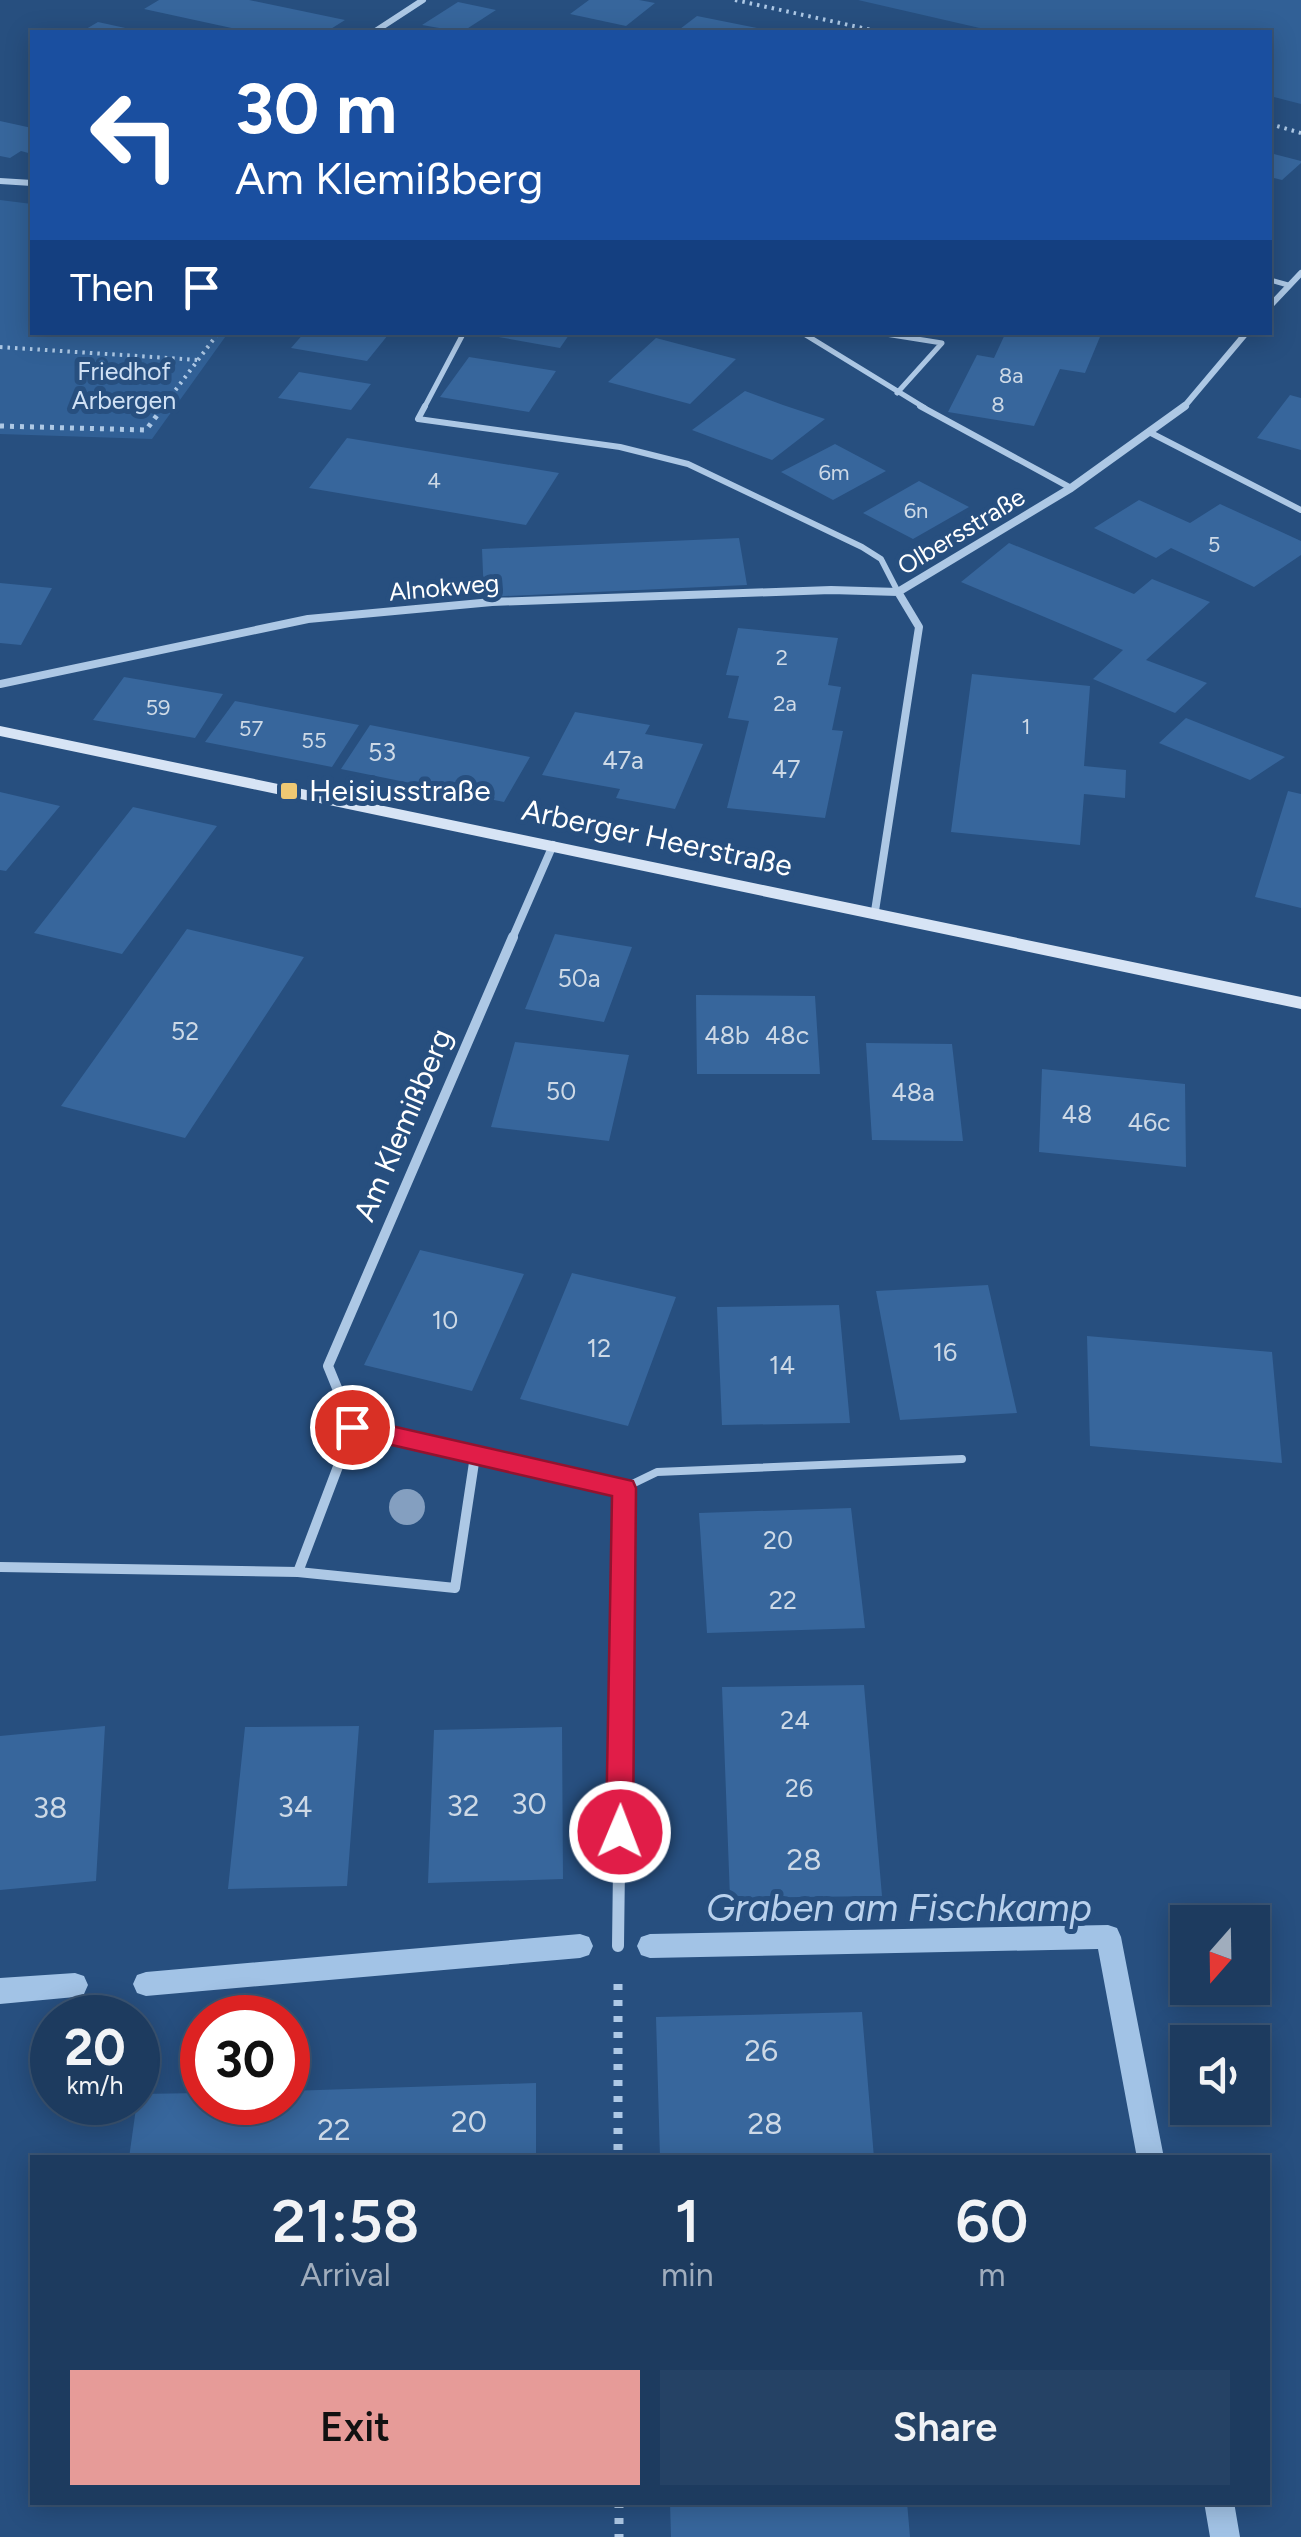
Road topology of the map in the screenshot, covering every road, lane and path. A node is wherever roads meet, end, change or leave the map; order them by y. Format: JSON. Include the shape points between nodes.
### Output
{"nodes":[{"id":1,"x":423,"y":0,"type":"edge"},
{"id":2,"x":735,"y":0,"type":"edge"},
{"id":3,"x":377,"y":30,"type":"edge"},
{"id":4,"x":872,"y":30,"type":"edge"},
{"id":5,"x":1272,"y":125,"type":"edge"},
{"id":6,"x":1301,"y":132,"type":"edge"},
{"id":7,"x":0,"y":181,"type":"edge"},
{"id":8,"x":30,"y":184,"type":"edge"},
{"id":9,"x":1301,"y":273,"type":"edge"},
{"id":10,"x":1272,"y":281,"type":"edge"},
{"id":11,"x":1288,"y":285,"type":"junction"},
{"id":12,"x":1272,"y":304,"type":"edge"},
{"id":13,"x":217,"y":335,"type":"edge"},
{"id":14,"x":806,"y":335,"type":"edge"},
{"id":15,"x":890,"y":335,"type":"edge"},
{"id":16,"x":1245,"y":335,"type":"edge"},
{"id":17,"x":462,"y":336,"type":"dead end"},
{"id":18,"x":0,"y":347,"type":"edge"},
{"id":19,"x":199,"y":360,"type":"junction"},
{"id":20,"x":896,"y":393,"type":"junction"},
{"id":21,"x":0,"y":426,"type":"edge"},
{"id":22,"x":1151,"y":433,"type":"junction"},
{"id":23,"x":1071,"y":488,"type":"junction"},
{"id":24,"x":1301,"y":510,"type":"edge"},
{"id":25,"x":898,"y":592,"type":"junction"},
{"id":26,"x":0,"y":684,"type":"edge"},
{"id":27,"x":0,"y":731,"type":"edge"},
{"id":28,"x":553,"y":844,"type":"junction"},
{"id":29,"x":875,"y":911,"type":"junction"},
{"id":30,"x":1301,"y":1003,"type":"edge"},
{"id":31,"x":352,"y":1427,"type":"junction"},
{"id":32,"x":474,"y":1456,"type":"junction"},
{"id":33,"x":962,"y":1459,"type":"dead end"},
{"id":34,"x":624,"y":1488,"type":"junction"},
{"id":35,"x":0,"y":1567,"type":"edge"},
{"id":36,"x":298,"y":1572,"type":"junction"},
{"id":37,"x":618,"y":1946,"type":"joint"},
{"id":38,"x":618,"y":2155,"type":"edge"},
{"id":39,"x":619,"y":2505,"type":"edge"},
{"id":40,"x":619,"y":2537,"type":"edge"}],
"edges":[{"from":1,"to":3,"type":"street"},
{"from":2,"to":4,"type":"path"},
{"from":5,"to":6,"type":"path"},
{"from":7,"to":8,"type":"street"},
{"from":9,"to":11,"type":"street"},
{"from":10,"to":11,"type":"lane"},
{"from":11,"to":12,"type":"street"},
{"from":13,"to":19,"type":"path"},
{"from":14,"to":20,"type":"lane"},
{"from":15,"to":20,"type":"lane","via":[[942,344]]},
{"from":16,"to":22,"type":"street","name":"Olbersstraße","via":[[1178,414]]},
{"from":17,"to":25,"type":"lane","via":[[418,419],[620,447],[688,464],[862,547],[881,559]]},
{"from":18,"to":19,"type":"path"},
{"from":19,"to":21,"type":"path","via":[[146,430]]},
{"from":20,"to":23,"type":"lane"},
{"from":22,"to":23,"type":"street","name":"Olbersstraße"},
{"from":22,"to":24,"type":"lane"},
{"from":23,"to":25,"type":"street","name":"Olbersstraße"},
{"from":25,"to":26,"type":"street","name":"Alnokweg","via":[[492,602],[308,619]]},
{"from":25,"to":29,"type":"street","name":"Olbersstraße","via":[[919,627]]},
{"from":27,"to":28,"type":"main road","name":"Arberger Heerstraße"},
{"from":28,"to":29,"type":"main road","name":"Arberger Heerstraße"},
{"from":28,"to":31,"type":"street","name":"Am Klemißberg","via":[[328,1366]]},
{"from":29,"to":30,"type":"main road","name":"Arberger Heerstraße"},
{"from":31,"to":32,"type":"street"},
{"from":31,"to":36,"type":"street"},
{"from":32,"to":34,"type":"street"},
{"from":32,"to":36,"type":"street","via":[[455,1588]]},
{"from":33,"to":34,"type":"lane","via":[[657,1472]]},
{"from":34,"to":37,"type":"street"},
{"from":35,"to":36,"type":"street"},
{"from":37,"to":38,"type":"path"},
{"from":39,"to":40,"type":"path"}]}
